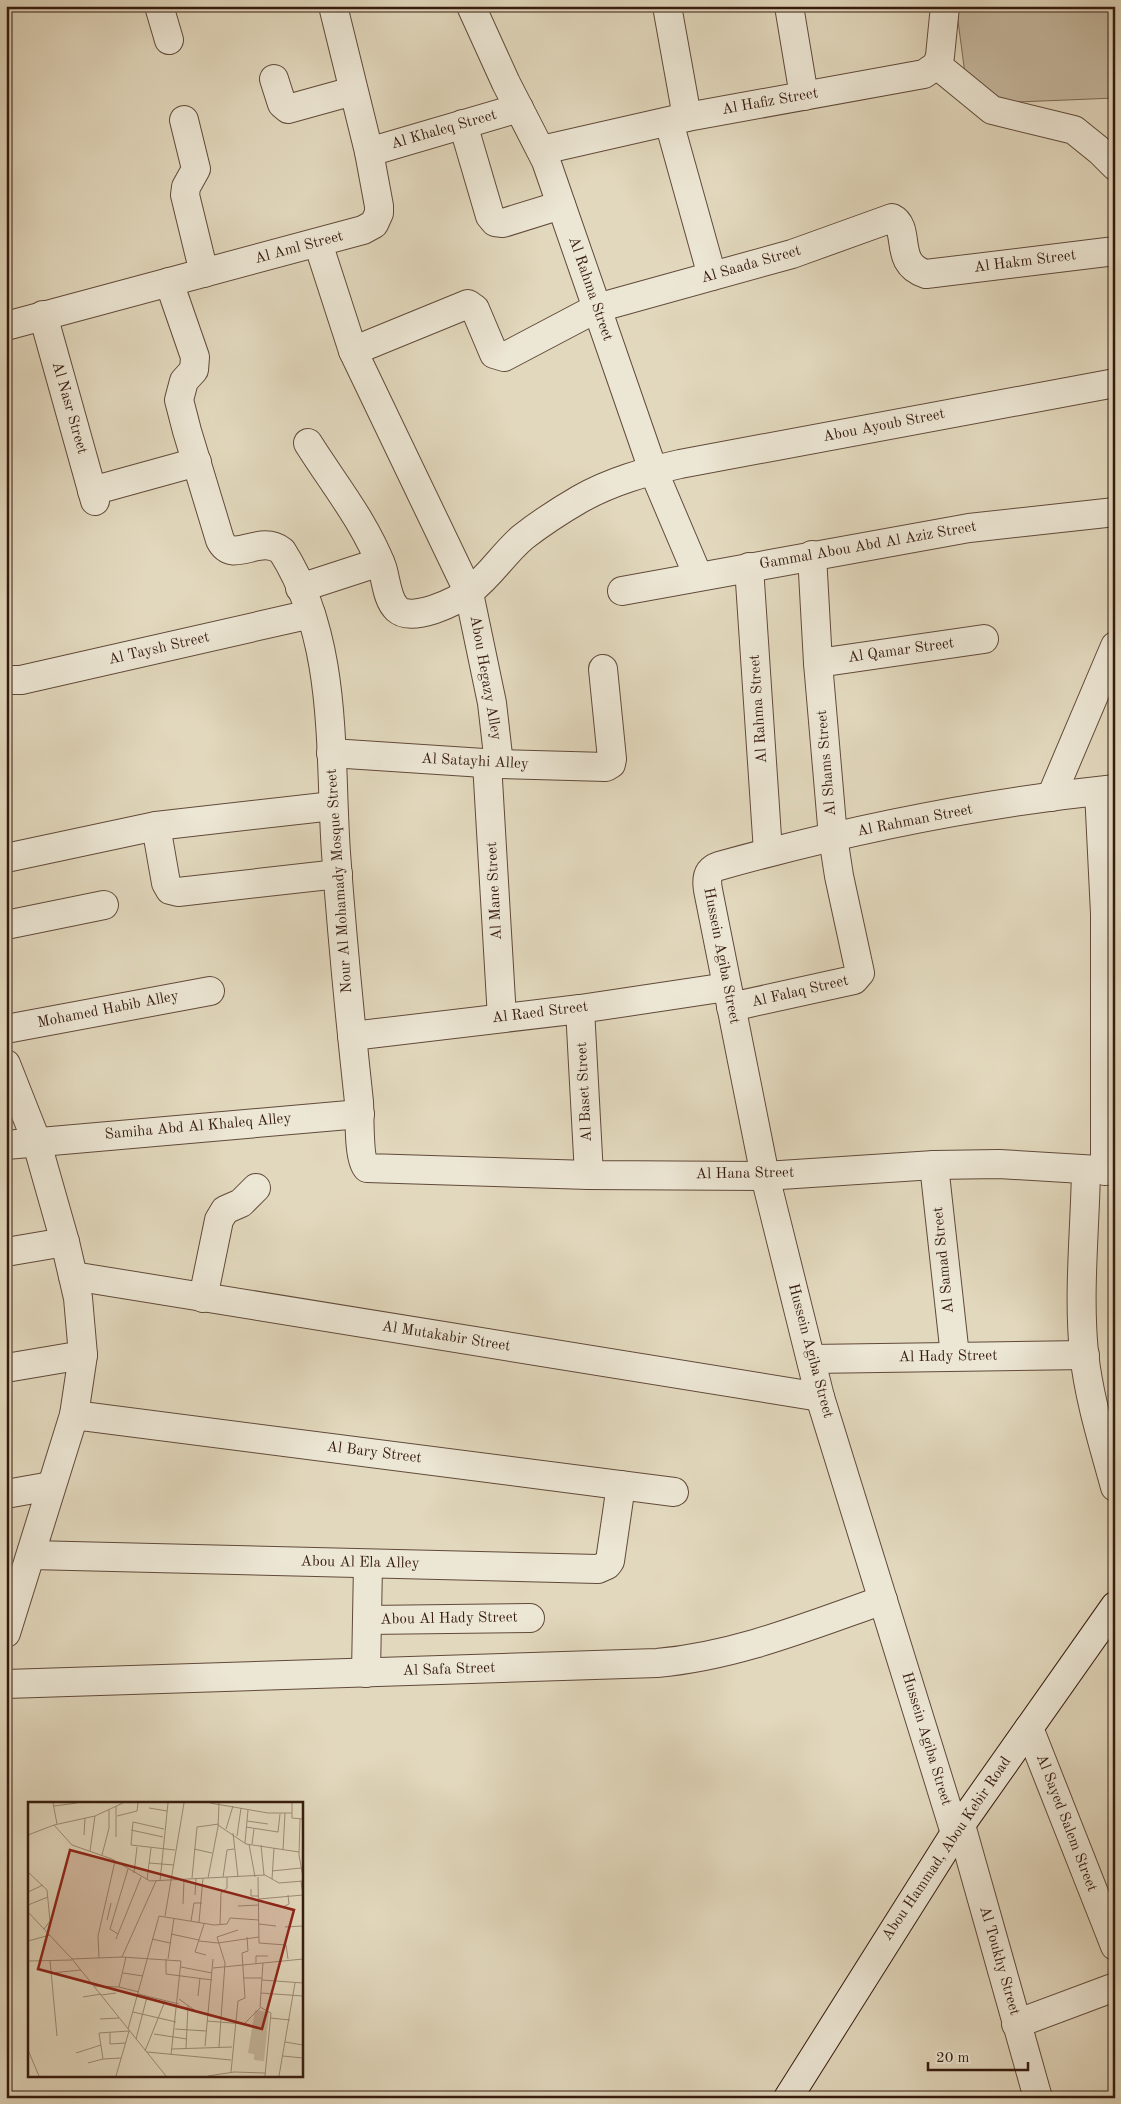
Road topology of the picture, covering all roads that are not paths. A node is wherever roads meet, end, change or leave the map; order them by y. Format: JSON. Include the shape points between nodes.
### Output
{"nodes":[{"id":1,"x":159,"y":6,"type":"edge"},
{"id":2,"x":333,"y":6,"type":"edge"},
{"id":3,"x":471,"y":6,"type":"edge"},
{"id":4,"x":667,"y":6,"type":"edge"},
{"id":5,"x":789,"y":6,"type":"edge"},
{"id":6,"x":945,"y":6,"type":"edge"},
{"id":7,"x":169,"y":40,"type":"dead end"},
{"id":8,"x":937,"y":65,"type":"junction"},
{"id":9,"x":274,"y":78,"type":"dead end"},
{"id":10,"x":353,"y":91,"type":"junction"},
{"id":11,"x":804,"y":96,"type":"junction"},
{"id":12,"x":519,"y":108,"type":"junction"},
{"id":13,"x":184,"y":120,"type":"dead end"},
{"id":14,"x":678,"y":120,"type":"junction"},
{"id":15,"x":463,"y":124,"type":"junction"},
{"id":16,"x":542,"y":150,"type":"junction"},
{"id":17,"x":369,"y":152,"type":"junction"},
{"id":18,"x":1115,"y":166,"type":"edge"},
{"id":19,"x":561,"y":205,"type":"junction"},
{"id":20,"x":318,"y":243,"type":"junction"},
{"id":21,"x":1115,"y":251,"type":"edge"},
{"id":22,"x":204,"y":273,"type":"junction"},
{"id":23,"x":934,"y":273,"type":"joint"},
{"id":24,"x":712,"y":276,"type":"junction"},
{"id":25,"x":169,"y":282,"type":"junction"},
{"id":26,"x":597,"y":308,"type":"junction"},
{"id":27,"x":43,"y":315,"type":"junction"},
{"id":28,"x":6,"y":326,"type":"edge"},
{"id":29,"x":353,"y":351,"type":"junction"},
{"id":30,"x":1115,"y":383,"type":"edge"},
{"id":31,"x":308,"y":443,"type":"dead end"},
{"id":32,"x":197,"y":462,"type":"junction"},
{"id":33,"x":653,"y":470,"type":"junction"},
{"id":34,"x":1115,"y":512,"type":"edge"},
{"id":35,"x":812,"y":555,"type":"junction"},
{"id":36,"x":380,"y":562,"type":"junction"},
{"id":37,"x":750,"y":566,"type":"junction"},
{"id":38,"x":698,"y":576,"type":"junction"},
{"id":39,"x":300,"y":588,"type":"junction"},
{"id":40,"x":622,"y":591,"type":"dead end"},
{"id":41,"x":469,"y":593,"type":"junction"},
{"id":42,"x":311,"y":614,"type":"junction"},
{"id":43,"x":984,"y":639,"type":"dead end"},
{"id":44,"x":1115,"y":646,"type":"edge"},
{"id":45,"x":818,"y":663,"type":"junction"},
{"id":46,"x":603,"y":669,"type":"dead end"},
{"id":47,"x":6,"y":680,"type":"edge"},
{"id":48,"x":1103,"y":699,"type":"edge"},
{"id":49,"x":332,"y":753,"type":"junction"},
{"id":50,"x":493,"y":763,"type":"junction"},
{"id":51,"x":1107,"y":790,"type":"edge"},
{"id":52,"x":1051,"y":797,"type":"junction"},
{"id":53,"x":333,"y":806,"type":"junction"},
{"id":54,"x":156,"y":826,"type":"junction"},
{"id":55,"x":834,"y":837,"type":"junction"},
{"id":56,"x":768,"y":852,"type":"junction"},
{"id":57,"x":6,"y":858,"type":"edge"},
{"id":58,"x":718,"y":866,"type":"joint"},
{"id":59,"x":338,"y":874,"type":"junction"},
{"id":60,"x":104,"y":905,"type":"dead end"},
{"id":61,"x":1110,"y":914,"type":"edge"},
{"id":62,"x":6,"y":926,"type":"edge"},
{"id":63,"x":860,"y":968,"type":"joint"},
{"id":64,"x":210,"y":991,"type":"dead end"},
{"id":65,"x":729,"y":997,"type":"junction"},
{"id":66,"x":580,"y":1008,"type":"junction"},
{"id":67,"x":502,"y":1018,"type":"junction"},
{"id":68,"x":6,"y":1029,"type":"edge"},
{"id":69,"x":352,"y":1036,"type":"junction"},
{"id":70,"x":6,"y":1064,"type":"edge"},
{"id":71,"x":1110,"y":1083,"type":"edge"},
{"id":72,"x":360,"y":1114,"type":"junction"},
{"id":73,"x":36,"y":1140,"type":"junction"},
{"id":74,"x":6,"y":1145,"type":"edge"},
{"id":75,"x":934,"y":1165,"type":"junction"},
{"id":76,"x":375,"y":1169,"type":"joint"},
{"id":77,"x":1102,"y":1171,"type":"edge"},
{"id":78,"x":590,"y":1175,"type":"junction"},
{"id":79,"x":766,"y":1176,"type":"junction"},
{"id":80,"x":256,"y":1188,"type":"dead end"},
{"id":81,"x":65,"y":1242,"type":"junction"},
{"id":82,"x":6,"y":1252,"type":"edge"},
{"id":83,"x":73,"y":1276,"type":"junction"},
{"id":84,"x":203,"y":1298,"type":"junction"},
{"id":85,"x":1084,"y":1355,"type":"junction"},
{"id":86,"x":83,"y":1356,"type":"junction"},
{"id":87,"x":955,"y":1356,"type":"junction"},
{"id":88,"x":811,"y":1360,"type":"junction"},
{"id":89,"x":6,"y":1368,"type":"edge"},
{"id":90,"x":820,"y":1397,"type":"junction"},
{"id":91,"x":74,"y":1415,"type":"junction"},
{"id":92,"x":622,"y":1485,"type":"junction"},
{"id":93,"x":51,"y":1486,"type":"junction"},
{"id":94,"x":1115,"y":1487,"type":"edge"},
{"id":95,"x":674,"y":1492,"type":"dead end"},
{"id":96,"x":6,"y":1494,"type":"edge"},
{"id":97,"x":30,"y":1555,"type":"junction"},
{"id":98,"x":368,"y":1564,"type":"junction"},
{"id":99,"x":883,"y":1600,"type":"junction"},
{"id":100,"x":1115,"y":1606,"type":"edge"},
{"id":101,"x":530,"y":1618,"type":"dead end"},
{"id":102,"x":367,"y":1620,"type":"junction"},
{"id":103,"x":6,"y":1633,"type":"edge"},
{"id":104,"x":366,"y":1673,"type":"junction"},
{"id":105,"x":6,"y":1684,"type":"edge"},
{"id":106,"x":1029,"y":1728,"type":"junction"},
{"id":107,"x":958,"y":1829,"type":"junction"},
{"id":108,"x":1115,"y":1946,"type":"edge"},
{"id":109,"x":1115,"y":1987,"type":"edge"},
{"id":110,"x":1016,"y":2024,"type":"junction"},
{"id":111,"x":798,"y":2092,"type":"edge"},
{"id":112,"x":1038,"y":2098,"type":"edge"}],
"edges":[{"from":1,"to":7,"type":"street"},
{"from":2,"to":10,"type":"street","name":"Al Aml Street"},
{"from":3,"to":12,"type":"street","name":"Al Rahma Street"},
{"from":4,"to":14,"type":"street"},
{"from":5,"to":11,"type":"street"},
{"from":6,"to":8,"type":"street"},
{"from":8,"to":11,"type":"street","name":"Al Hafiz Street","via":[[924,74]]},
{"from":8,"to":18,"type":"street","via":[[992,110],[1074,130]]},
{"from":9,"to":10,"type":"street","via":[[282,104],[288,109]]},
{"from":10,"to":17,"type":"street","name":"Al Aml Street"},
{"from":11,"to":14,"type":"street","name":"Al Hafiz Street"},
{"from":12,"to":15,"type":"street","name":"Al Khaleq Street"},
{"from":12,"to":16,"type":"street","name":"Al Rahma Street"},
{"from":13,"to":22,"type":"street","via":[[196,170],[185,195]]},
{"from":14,"to":16,"type":"street","name":"Al Hafiz Street"},
{"from":14,"to":24,"type":"street"},
{"from":15,"to":17,"type":"street","name":"Al Khaleq Street"},
{"from":15,"to":19,"type":"street","via":[[490,216],[495,222],[503,223]]},
{"from":16,"to":19,"type":"street","name":"Al Rahma Street"},
{"from":17,"to":20,"type":"street","name":"Al Aml Street","via":[[379,206],[377,219],[369,228]]},
{"from":19,"to":26,"type":"street","name":"Al Rahma Street"},
{"from":20,"to":22,"type":"street","name":"Al Aml Street"},
{"from":20,"to":29,"type":"street","name":"Abou Hegazy Alley"},
{"from":21,"to":23,"type":"street","name":"Al Hakm Street"},
{"from":22,"to":25,"type":"street","name":"Al Aml Street"},
{"from":23,"to":24,"type":"street","name":"Al Saada Street","via":[[917,272],[910,266],[896,220],[888,219],[814,247]]},
{"from":24,"to":26,"type":"street","name":"Al Saada Street"},
{"from":25,"to":27,"type":"street","name":"Al Aml Street"},
{"from":25,"to":32,"type":"street","via":[[195,357],[194,370],[184,381],[179,400]]},
{"from":26,"to":29,"type":"street","name":"Al Saada Street","via":[[504,357],[494,354],[475,309],[468,304]]},
{"from":26,"to":33,"type":"street","name":"Al Rahma Street"},
{"from":27,"to":28,"type":"street","name":"Al Aml Street"},
{"from":27,"to":32,"type":"street","name":"Al Nasr Street","via":[[94,496]]},
{"from":29,"to":41,"type":"street","name":"Abou Hegazy Alley"},
{"from":30,"to":33,"type":"street","name":"Abou Ayoub Street"},
{"from":31,"to":36,"type":"street","via":[[363,529]]},
{"from":32,"to":39,"type":"street","name":"Nour Al Mohamady Mosque Street","via":[[224,547],[233,552],[265,544],[275,546],[286,558]]},
{"from":33,"to":38,"type":"street","name":"Al Rahma Street"},
{"from":33,"to":41,"type":"street","name":"Abou Ayoub Street","via":[[602,487],[534,529],[511,548]]},
{"from":34,"to":35,"type":"street","name":"Gammal Abou Abd Al Aziz Street","via":[[969,528]]},
{"from":35,"to":37,"type":"street","name":"Gammal Abou Abd Al Aziz Street"},
{"from":35,"to":45,"type":"street","name":"Al Shams Street"},
{"from":36,"to":39,"type":"street"},
{"from":36,"to":41,"type":"street","name":"Abou Ayoub Street","via":[[392,602],[403,613],[418,614]]},
{"from":37,"to":38,"type":"street","name":"Gammal Abou Abd Al Aziz Street"},
{"from":37,"to":56,"type":"street","name":"Al Rahma Street"},
{"from":38,"to":40,"type":"street","name":"Gammal Abou Abd Al Aziz Street"},
{"from":39,"to":42,"type":"street","name":"Nour Al Mohamady Mosque Street"},
{"from":41,"to":50,"type":"street","name":"Abou Hegazy Alley","via":[[492,703]]},
{"from":42,"to":47,"type":"street","name":"Al Taysh Street","via":[[21,680]]},
{"from":42,"to":49,"type":"street","name":"Nour Al Mohamady Mosque Street","via":[[324,667]]},
{"from":43,"to":45,"type":"street","name":"Al Qamar Street"},
{"from":44,"to":48,"type":"street"},
{"from":45,"to":55,"type":"street","name":"Al Shams Street"},
{"from":46,"to":50,"type":"street","name":"Al Satayhi Alley","via":[[611,764],[606,767]]},
{"from":48,"to":52,"type":"street"},
{"from":49,"to":50,"type":"street","name":"Al Satayhi Alley"},
{"from":49,"to":53,"type":"street","name":"Nour Al Mohamady Mosque Street"},
{"from":50,"to":67,"type":"street","name":"Al Mane Street"},
{"from":51,"to":52,"type":"street","name":"Al Rahman Street"},
{"from":51,"to":61,"type":"street"},
{"from":52,"to":55,"type":"street","name":"Al Rahman Street","via":[[938,815]]},
{"from":53,"to":54,"type":"street"},
{"from":53,"to":59,"type":"street","name":"Nour Al Mohamady Mosque Street"},
{"from":54,"to":57,"type":"street"},
{"from":54,"to":59,"type":"street","via":[[170,890],[178,892]]},
{"from":55,"to":56,"type":"street","name":"Al Rahman Street"},
{"from":55,"to":63,"type":"street","name":"Al Shams Street","via":[[839,876]]},
{"from":56,"to":58,"type":"street","name":"Al Rahman Street"},
{"from":58,"to":65,"type":"street","name":"Hussein Agiba Street","via":[[710,871],[706,883]]},
{"from":59,"to":69,"type":"street","name":"Nour Al Mohamady Mosque Street"},
{"from":60,"to":62,"type":"street"},
{"from":61,"to":71,"type":"street"},
{"from":63,"to":65,"type":"street","name":"Al Falaq Street","via":[[854,980]]},
{"from":64,"to":68,"type":"street","name":"Mohamed Habib Alley"},
{"from":65,"to":66,"type":"street","name":"Al Raed Street"},
{"from":65,"to":79,"type":"street","name":"Hussein Agiba Street"},
{"from":66,"to":67,"type":"street","name":"Al Raed Street"},
{"from":66,"to":78,"type":"street","name":"Al Baset Street"},
{"from":67,"to":69,"type":"street","name":"Al Raed Street"},
{"from":69,"to":72,"type":"street","name":"Nour Al Mohamady Mosque Street"},
{"from":70,"to":73,"type":"street"},
{"from":71,"to":77,"type":"street"},
{"from":72,"to":73,"type":"street","name":"Samiha Abd Al Khaleq Alley"},
{"from":72,"to":76,"type":"street","name":"Nour Al Mohamady Mosque Street","via":[[362,1161],[367,1168]]},
{"from":73,"to":74,"type":"street","name":"Samiha Abd Al Khaleq Alley"},
{"from":73,"to":81,"type":"street"},
{"from":75,"to":77,"type":"street","name":"Al Hana Street","via":[[999,1164]]},
{"from":75,"to":79,"type":"street","name":"Al Hana Street"},
{"from":75,"to":87,"type":"street","name":"Al Samad Street"},
{"from":76,"to":78,"type":"street","name":"Al Hana Street"},
{"from":77,"to":85,"type":"street","via":[[1082,1317]]},
{"from":78,"to":79,"type":"street","name":"Al Hana Street"},
{"from":79,"to":88,"type":"street","name":"Hussein Agiba Street"},
{"from":80,"to":84,"type":"street","via":[[241,1203],[225,1210],[219,1220]]},
{"from":81,"to":82,"type":"street"},
{"from":81,"to":83,"type":"street"},
{"from":83,"to":84,"type":"street","name":"Al Mutakabir Street"},
{"from":83,"to":86,"type":"street"},
{"from":84,"to":90,"type":"street","name":"Al Mutakabir Street"},
{"from":85,"to":87,"type":"street","name":"Al Hady Street"},
{"from":85,"to":94,"type":"street","via":[[1092,1402]]},
{"from":86,"to":89,"type":"street"},
{"from":86,"to":91,"type":"street"},
{"from":87,"to":88,"type":"street","name":"Al Hady Street"},
{"from":88,"to":90,"type":"street","name":"Hussein Agiba Street"},
{"from":90,"to":99,"type":"street","name":"Hussein Agiba Street"},
{"from":91,"to":92,"type":"street","name":"Al Bary Street"},
{"from":91,"to":93,"type":"street"},
{"from":92,"to":95,"type":"street","name":"Al Bary Street"},
{"from":92,"to":98,"type":"street","name":"Abou Al Ela Alley","via":[[610,1561],[603,1568]]},
{"from":93,"to":96,"type":"street"},
{"from":93,"to":97,"type":"street"},
{"from":97,"to":98,"type":"street","name":"Abou Al Ela Alley"},
{"from":97,"to":103,"type":"street"},
{"from":98,"to":102,"type":"street"},
{"from":99,"to":104,"type":"street","name":"Al Safa Street","via":[[742,1648],[691,1660],[657,1664]]},
{"from":99,"to":107,"type":"street","name":"Hussein Agiba Street"},
{"from":100,"to":106,"type":"street","name":"Abou Hammad, Abou Kebir Road"},
{"from":101,"to":102,"type":"street","name":"Abou Al Hady Street"},
{"from":102,"to":104,"type":"street"},
{"from":104,"to":105,"type":"street","name":"Al Safa Street"},
{"from":106,"to":107,"type":"street","name":"Abou Hammad, Abou Kebir Road"},
{"from":106,"to":108,"type":"street","name":"Al Sayed Salem Street"},
{"from":107,"to":110,"type":"street","name":"Al Toukhy Street"},
{"from":107,"to":111,"type":"street","name":"Abou Hammad, Abou Kebir Road"},
{"from":109,"to":110,"type":"street"},
{"from":110,"to":112,"type":"street","name":"Al Toukhy Street"}]}
